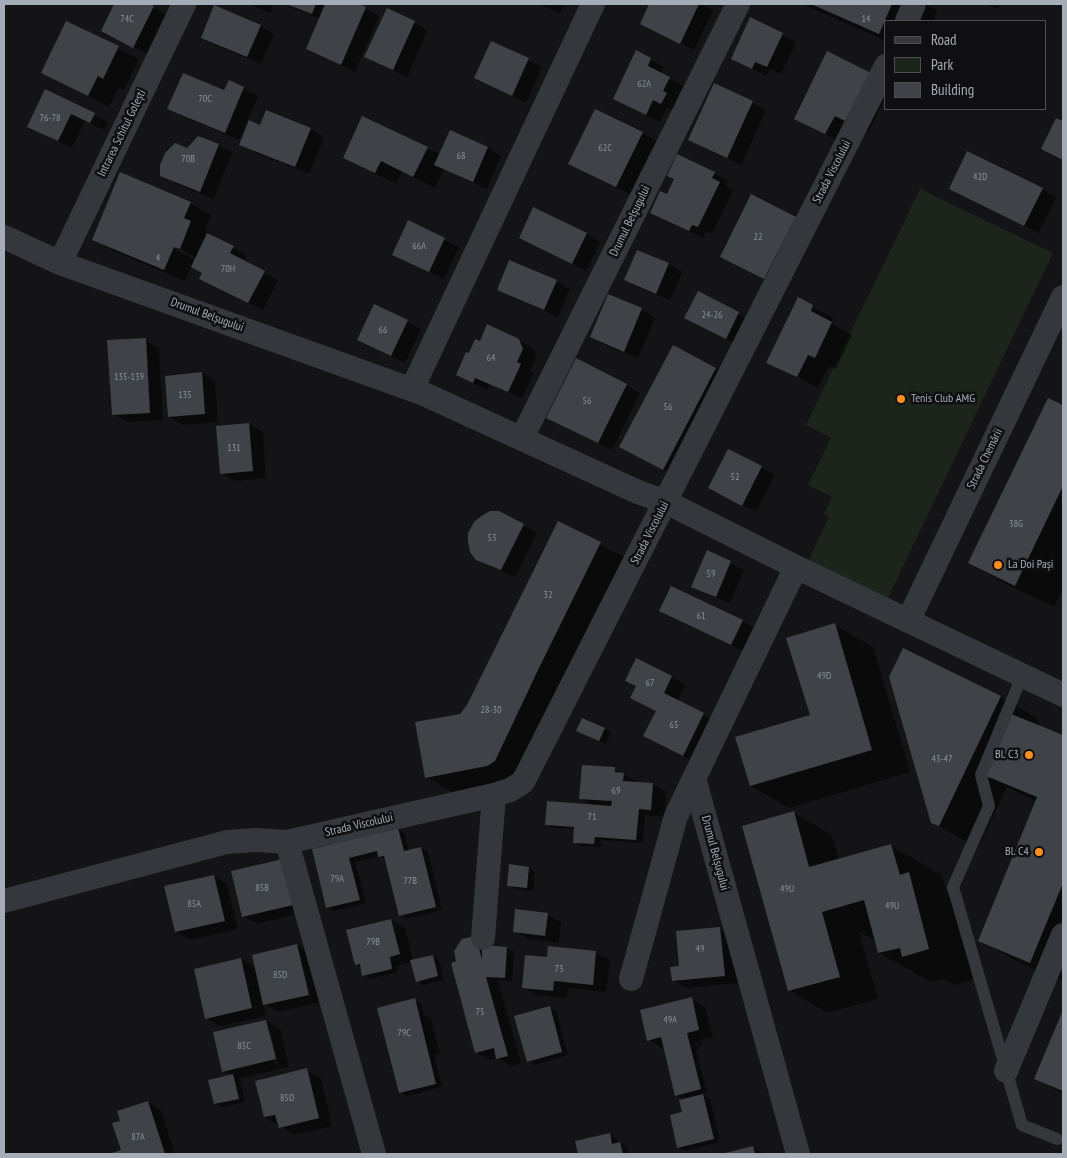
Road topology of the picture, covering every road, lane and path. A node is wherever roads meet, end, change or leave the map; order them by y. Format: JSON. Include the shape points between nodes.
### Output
{"nodes":[{"id":1,"x":184,"y":4,"type":"edge"},
{"id":2,"x":592,"y":4,"type":"edge"},
{"id":3,"x":738,"y":4,"type":"edge"},
{"id":4,"x":914,"y":4,"type":"edge"},
{"id":5,"x":907,"y":20,"type":"edge"},
{"id":6,"x":884,"y":70,"type":"edge"},
{"id":7,"x":4,"y":237,"type":"edge"},
{"id":8,"x":60,"y":263,"type":"junction"},
{"id":9,"x":1063,"y":297,"type":"edge"},
{"id":10,"x":412,"y":389,"type":"junction"},
{"id":11,"x":522,"y":438,"type":"junction"},
{"id":12,"x":666,"y":502,"type":"junction"},
{"id":13,"x":796,"y":567,"type":"junction"},
{"id":14,"x":908,"y":621,"type":"junction"},
{"id":15,"x":1022,"y":676,"type":"junction"},
{"id":16,"x":1063,"y":696,"type":"edge"},
{"id":17,"x":694,"y":778,"type":"junction"},
{"id":18,"x":494,"y":795,"type":"junction"},
{"id":19,"x":287,"y":842,"type":"junction"},
{"id":20,"x":4,"y":901,"type":"edge"},
{"id":21,"x":1063,"y":936,"type":"edge"},
{"id":22,"x":483,"y":938,"type":"dead end"},
{"id":23,"x":631,"y":979,"type":"dead end"},
{"id":24,"x":1006,"y":1071,"type":"junction"},
{"id":25,"x":1057,"y":1139,"type":"dead end"},
{"id":26,"x":374,"y":1154,"type":"edge"},
{"id":27,"x":798,"y":1154,"type":"edge"}],
"edges":[{"from":1,"to":8,"type":"street","name":"Intrarea Schitul Golești"},
{"from":2,"to":10,"type":"street"},
{"from":3,"to":11,"type":"street","name":"Drumul Belșugului"},
{"from":4,"to":5,"type":"street"},
{"from":6,"to":12,"type":"street","name":"Strada Viscolului"},
{"from":7,"to":8,"type":"street","name":"Drumul Belșugului"},
{"from":8,"to":10,"type":"street","name":"Drumul Belșugului"},
{"from":9,"to":14,"type":"street","name":"Strada Chemării"},
{"from":10,"to":11,"type":"street","name":"Drumul Belșugului"},
{"from":11,"to":12,"type":"street","name":"Drumul Belșugului"},
{"from":12,"to":13,"type":"street","name":"Drumul Belșugului"},
{"from":12,"to":18,"type":"street","name":"Strada Viscolului","via":[[526,777],[517,786]]},
{"from":13,"to":14,"type":"street","name":"Drumul Belșugului"},
{"from":13,"to":17,"type":"street"},
{"from":14,"to":15,"type":"street","name":"Drumul Belșugului"},
{"from":15,"to":16,"type":"street","name":"Drumul Belșugului"},
{"from":15,"to":24,"type":"lane","via":[[981,775],[989,806],[952,887]]},
{"from":17,"to":23,"type":"street","via":[[676,816]]},
{"from":17,"to":27,"type":"street","name":"Drumul Belșugului"},
{"from":18,"to":19,"type":"street","name":"Strada Viscolului"},
{"from":18,"to":22,"type":"street"},
{"from":19,"to":20,"type":"street","name":"Strada Viscolului","via":[[227,842]]},
{"from":19,"to":26,"type":"street"},
{"from":21,"to":24,"type":"street"},
{"from":24,"to":25,"type":"lane","via":[[1022,1125]]}]}
